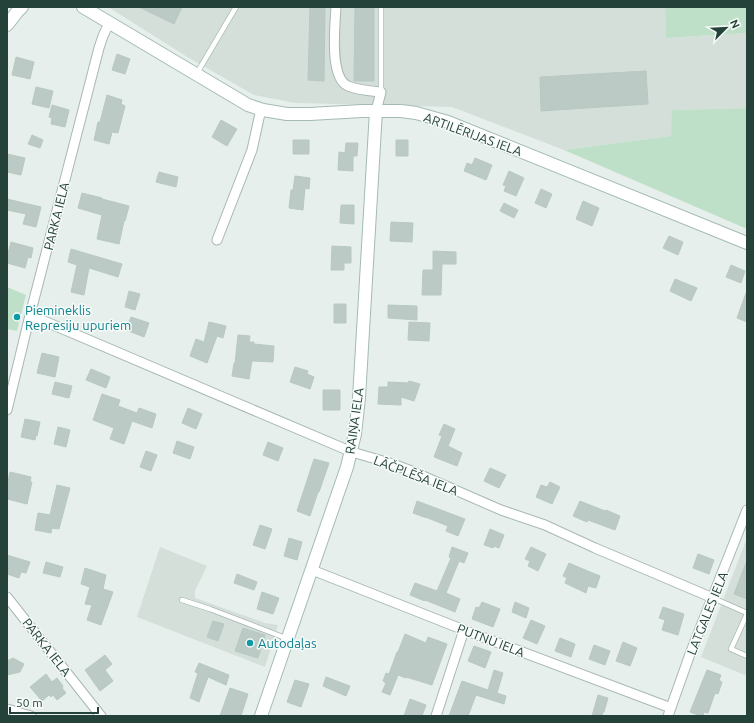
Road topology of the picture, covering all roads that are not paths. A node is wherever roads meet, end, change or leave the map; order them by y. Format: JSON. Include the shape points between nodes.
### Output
{"nodes":[{"id":1,"x":22,"y":7,"type":"edge"},
{"id":2,"x":82,"y":7,"type":"edge"},
{"id":3,"x":236,"y":7,"type":"edge"},
{"id":4,"x":336,"y":7,"type":"edge"},
{"id":5,"x":381,"y":7,"type":"edge"},
{"id":6,"x":109,"y":22,"type":"junction"},
{"id":7,"x":7,"y":25,"type":"edge"},
{"id":8,"x":197,"y":75,"type":"junction"},
{"id":9,"x":381,"y":92,"type":"junction"},
{"id":10,"x":261,"y":109,"type":"junction"},
{"id":11,"x":376,"y":111,"type":"junction"},
{"id":12,"x":217,"y":240,"type":"dead end"},
{"id":13,"x":747,"y":243,"type":"edge"},
{"id":14,"x":30,"y":315,"type":"junction"},
{"id":15,"x":7,"y":410,"type":"edge"},
{"id":16,"x":352,"y":452,"type":"junction"},
{"id":17,"x":747,"y":510,"type":"edge"},
{"id":18,"x":312,"y":570,"type":"junction"},
{"id":19,"x":7,"y":597,"type":"edge"},
{"id":20,"x":713,"y":598,"type":"junction"},
{"id":21,"x":182,"y":600,"type":"dead end"},
{"id":22,"x":747,"y":614,"type":"edge"},
{"id":23,"x":464,"y":630,"type":"junction"},
{"id":24,"x":288,"y":639,"type":"junction"},
{"id":25,"x":747,"y":656,"type":"edge"},
{"id":26,"x":7,"y":709,"type":"edge"},
{"id":27,"x":669,"y":712,"type":"edge"},
{"id":28,"x":32,"y":716,"type":"edge"},
{"id":29,"x":101,"y":716,"type":"edge"},
{"id":30,"x":261,"y":716,"type":"edge"},
{"id":31,"x":436,"y":716,"type":"edge"}],
"edges":[{"from":1,"to":7,"type":"street"},
{"from":2,"to":6,"type":"street","name":"ARTILĒRIJAS IELA"},
{"from":3,"to":8,"type":"lane"},
{"from":4,"to":9,"type":"street","via":[[334,60],[338,77],[347,86]]},
{"from":5,"to":9,"type":"lane"},
{"from":6,"to":8,"type":"street","name":"ARTILĒRIJAS IELA"},
{"from":6,"to":14,"type":"street","name":"PARKA IELA","via":[[99,48]]},
{"from":8,"to":10,"type":"street","name":"ARTILĒRIJAS IELA","via":[[248,105]]},
{"from":9,"to":11,"type":"street"},
{"from":10,"to":11,"type":"street","name":"ARTILĒRIJAS IELA","via":[[287,114]]},
{"from":10,"to":12,"type":"street","via":[[252,150]]},
{"from":11,"to":13,"type":"street","name":"ARTILĒRIJAS IELA","via":[[416,113],[448,122]]},
{"from":11,"to":16,"type":"street","name":"RAIŅA IELA","via":[[359,398]]},
{"from":14,"to":15,"type":"street","name":"PARKA IELA"},
{"from":14,"to":16,"type":"street","name":"LĀČPLĒŠA IELA"},
{"from":16,"to":18,"type":"street","name":"RAIŅA IELA"},
{"from":16,"to":20,"type":"street","name":"LĀČPLĒŠA IELA","via":[[414,472],[501,510],[545,525]]},
{"from":17,"to":20,"type":"street","name":"LATGALES IELA"},
{"from":18,"to":23,"type":"street","name":"PUTNU IELA"},
{"from":18,"to":24,"type":"street","name":"RAIŅA IELA"},
{"from":19,"to":29,"type":"street","name":"PARKA IELA"},
{"from":20,"to":22,"type":"lane"},
{"from":20,"to":27,"type":"street","name":"LATGALES IELA"},
{"from":21,"to":24,"type":"lane"},
{"from":22,"to":25,"type":"lane","via":[[731,649]]},
{"from":23,"to":27,"type":"street","name":"PUTNU IELA"},
{"from":23,"to":31,"type":"street"},
{"from":24,"to":30,"type":"street","name":"RAIŅA IELA"},
{"from":26,"to":28,"type":"street"}]}
